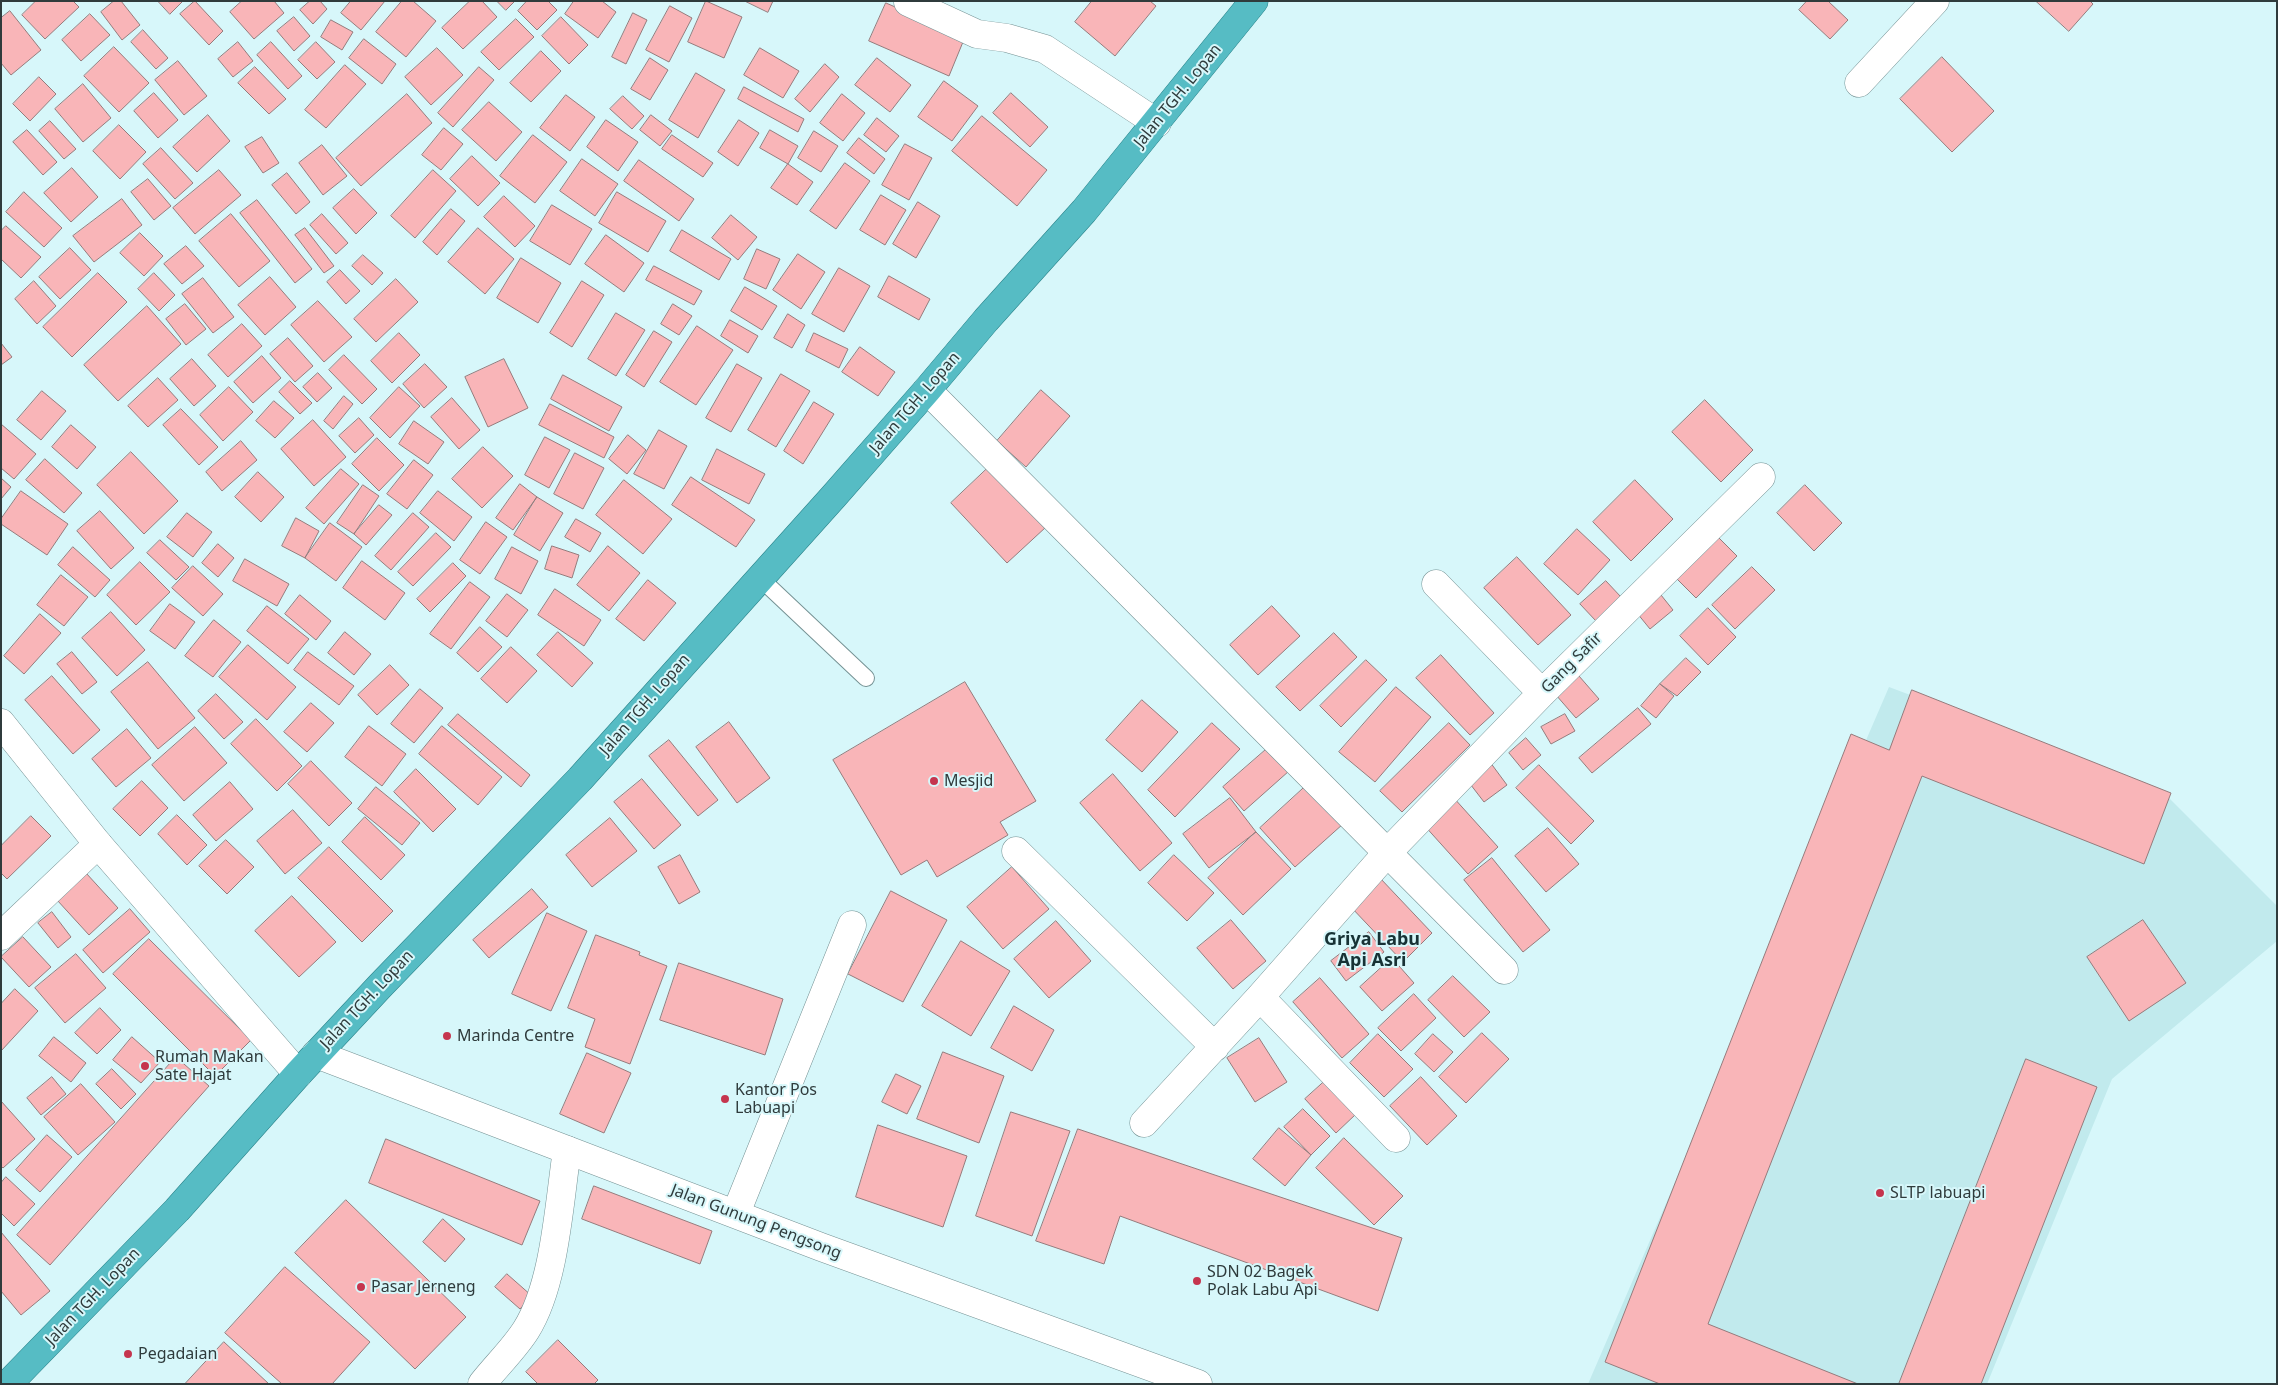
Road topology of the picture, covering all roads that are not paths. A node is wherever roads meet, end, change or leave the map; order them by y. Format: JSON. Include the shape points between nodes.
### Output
{"nodes":[{"id":1,"x":1254,"y":1,"type":"edge"},
{"id":2,"x":1936,"y":1,"type":"edge"},
{"id":3,"x":908,"y":2,"type":"edge"},
{"id":4,"x":1860,"y":83,"type":"dead end"},
{"id":5,"x":1157,"y":123,"type":"junction"},
{"id":6,"x":927,"y":390,"type":"junction"},
{"id":7,"x":1761,"y":477,"type":"dead end"},
{"id":8,"x":760,"y":578,"type":"junction"},
{"id":9,"x":1436,"y":584,"type":"dead end"},
{"id":10,"x":866,"y":678,"type":"dead end"},
{"id":11,"x":1542,"y":693,"type":"junction"},
{"id":12,"x":1,"y":723,"type":"edge"},
{"id":13,"x":98,"y":844,"type":"junction"},
{"id":14,"x":1016,"y":851,"type":"dead end"},
{"id":15,"x":1388,"y":853,"type":"junction"},
{"id":16,"x":852,"y":925,"type":"dead end"},
{"id":17,"x":1,"y":936,"type":"edge"},
{"id":18,"x":1504,"y":970,"type":"dead end"},
{"id":19,"x":1260,"y":997,"type":"junction"},
{"id":20,"x":1215,"y":1047,"type":"junction"},
{"id":21,"x":316,"y":1054,"type":"junction"},
{"id":22,"x":298,"y":1074,"type":"junction"},
{"id":23,"x":1144,"y":1123,"type":"dead end"},
{"id":24,"x":1396,"y":1138,"type":"dead end"},
{"id":25,"x":567,"y":1150,"type":"junction"},
{"id":26,"x":736,"y":1213,"type":"junction"},
{"id":27,"x":8,"y":1384,"type":"edge"},
{"id":28,"x":482,"y":1384,"type":"edge"},
{"id":29,"x":1198,"y":1384,"type":"edge"}],
"edges":[{"from":1,"to":5,"type":"highway","name":"Jalan TGH. Lopan"},
{"from":2,"to":4,"type":"street"},
{"from":3,"to":5,"type":"street","via":[[977,34],[1045,48]]},
{"from":5,"to":6,"type":"highway","name":"Jalan TGH. Lopan"},
{"from":6,"to":8,"type":"highway","name":"Jalan TGH. Lopan"},
{"from":6,"to":15,"type":"street"},
{"from":7,"to":11,"type":"street","name":"Gang Safir"},
{"from":8,"to":10,"type":"lane"},
{"from":8,"to":21,"type":"highway","name":"Jalan TGH. Lopan","via":[[580,779]]},
{"from":9,"to":11,"type":"street"},
{"from":11,"to":15,"type":"street","name":"Gang Safir"},
{"from":12,"to":13,"type":"street"},
{"from":13,"to":17,"type":"street"},
{"from":13,"to":22,"type":"street"},
{"from":14,"to":20,"type":"street"},
{"from":15,"to":18,"type":"street"},
{"from":15,"to":19,"type":"street","name":"Gang Safir"},
{"from":16,"to":26,"type":"street"},
{"from":19,"to":20,"type":"street","name":"Gang Safir"},
{"from":19,"to":24,"type":"street"},
{"from":20,"to":23,"type":"street","name":"Gang Safir"},
{"from":21,"to":22,"type":"highway","name":"Jalan TGH. Lopan"},
{"from":21,"to":25,"type":"street","name":"Jalan Gunung Pengsong"},
{"from":22,"to":27,"type":"highway","name":"Jalan TGH. Lopan","via":[[177,1210]]},
{"from":25,"to":26,"type":"street","name":"Jalan Gunung Pengsong"},
{"from":25,"to":28,"type":"street","via":[[552,1253],[541,1296],[526,1330]]},
{"from":26,"to":29,"type":"street","name":"Jalan Gunung Pengsong"}]}
